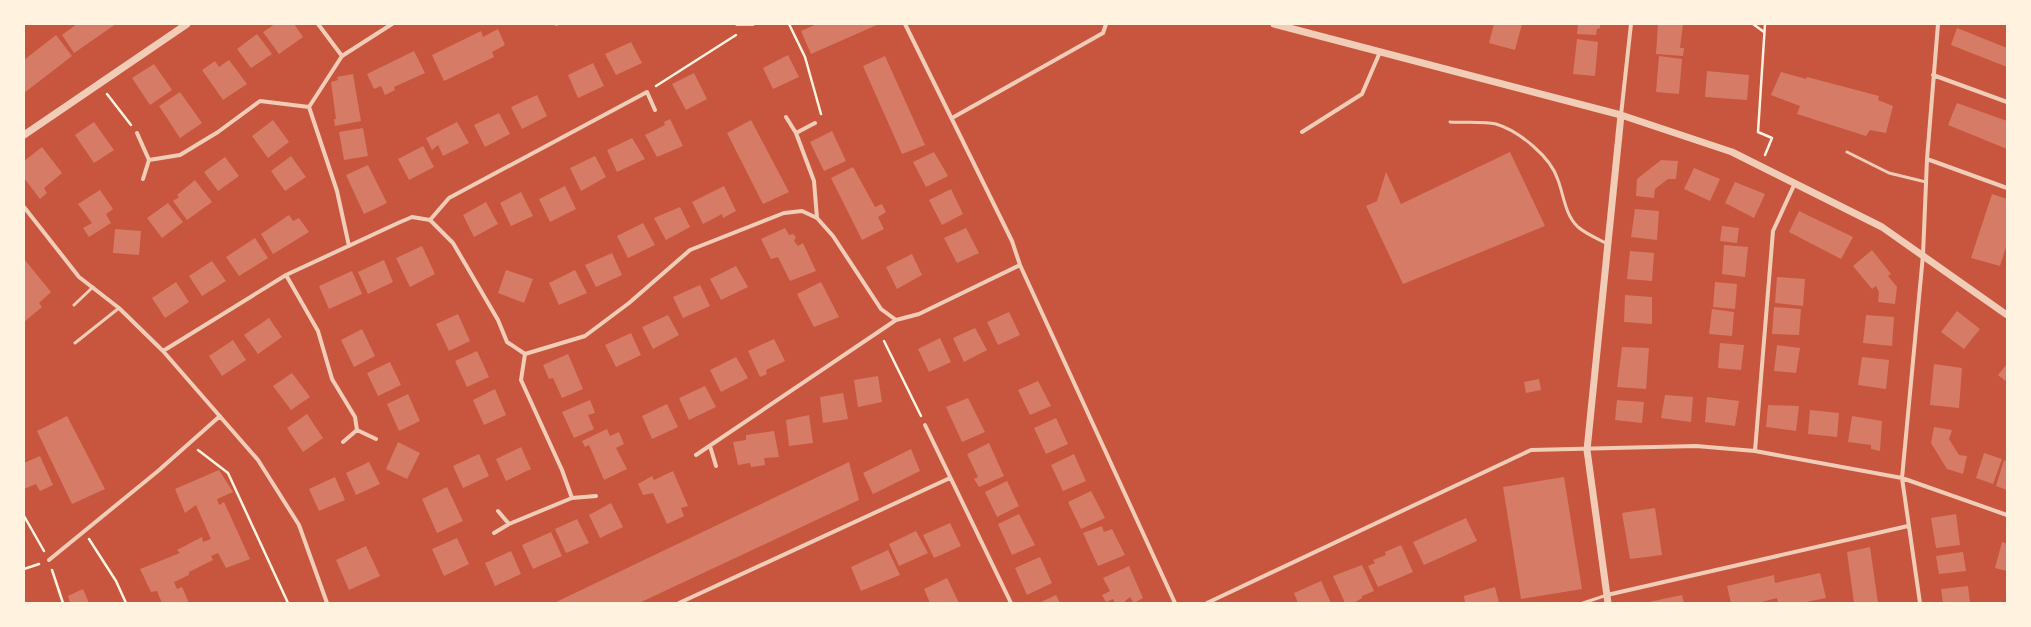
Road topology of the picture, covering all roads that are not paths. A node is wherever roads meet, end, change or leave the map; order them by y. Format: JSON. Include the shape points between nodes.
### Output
{"nodes":[{"id":1,"x":187,"y":24,"type":"edge"},
{"id":2,"x":318,"y":24,"type":"edge"},
{"id":3,"x":392,"y":24,"type":"edge"},
{"id":4,"x":737,"y":24,"type":"edge"},
{"id":5,"x":752,"y":24,"type":"edge"},
{"id":6,"x":904,"y":24,"type":"edge"},
{"id":7,"x":1106,"y":24,"type":"edge"},
{"id":8,"x":1274,"y":24,"type":"edge"},
{"id":9,"x":1631,"y":24,"type":"edge"},
{"id":10,"x":1938,"y":24,"type":"edge"},
{"id":11,"x":1380,"y":52,"type":"junction"},
{"id":12,"x":342,"y":56,"type":"junction"},
{"id":13,"x":1934,"y":75,"type":"junction"},
{"id":14,"x":2007,"y":102,"type":"edge"},
{"id":15,"x":309,"y":107,"type":"junction"},
{"id":16,"x":654,"y":110,"type":"dead end"},
{"id":17,"x":1620,"y":115,"type":"junction"},
{"id":18,"x":786,"y":117,"type":"dead end"},
{"id":19,"x":952,"y":118,"type":"junction"},
{"id":20,"x":1450,"y":122,"type":"dead end"},
{"id":21,"x":815,"y":123,"type":"road end"},
{"id":22,"x":1302,"y":132,"type":"dead end"},
{"id":23,"x":137,"y":133,"type":"road end"},
{"id":24,"x":796,"y":133,"type":"junction"},
{"id":25,"x":24,"y":136,"type":"edge"},
{"id":26,"x":1846,"y":152,"type":"dead end"},
{"id":27,"x":1927,"y":159,"type":"junction"},
{"id":28,"x":149,"y":160,"type":"junction"},
{"id":29,"x":143,"y":179,"type":"dead end"},
{"id":30,"x":1926,"y":182,"type":"junction"},
{"id":31,"x":1795,"y":184,"type":"junction"},
{"id":32,"x":2007,"y":188,"type":"edge"},
{"id":33,"x":24,"y":207,"type":"edge"},
{"id":34,"x":818,"y":218,"type":"junction"},
{"id":35,"x":430,"y":220,"type":"junction"},
{"id":36,"x":1608,"y":244,"type":"junction"},
{"id":37,"x":349,"y":246,"type":"junction"},
{"id":38,"x":1924,"y":255,"type":"junction"},
{"id":39,"x":1020,"y":266,"type":"junction"},
{"id":40,"x":286,"y":275,"type":"junction"},
{"id":41,"x":93,"y":287,"type":"junction"},
{"id":42,"x":74,"y":305,"type":"dead end"},
{"id":43,"x":119,"y":308,"type":"junction"},
{"id":44,"x":2007,"y":315,"type":"edge"},
{"id":45,"x":896,"y":320,"type":"junction"},
{"id":46,"x":74,"y":343,"type":"dead end"},
{"id":47,"x":163,"y":350,"type":"junction"},
{"id":48,"x":525,"y":354,"type":"junction"},
{"id":49,"x":220,"y":416,"type":"junction"},
{"id":50,"x":925,"y":425,"type":"road end"},
{"id":51,"x":357,"y":430,"type":"junction"},
{"id":52,"x":376,"y":439,"type":"dead end"},
{"id":53,"x":343,"y":442,"type":"dead end"},
{"id":54,"x":710,"y":446,"type":"junction"},
{"id":55,"x":1587,"y":450,"type":"junction"},
{"id":56,"x":1755,"y":451,"type":"junction"},
{"id":57,"x":696,"y":455,"type":"dead end"},
{"id":58,"x":716,"y":466,"type":"dead end"},
{"id":59,"x":950,"y":478,"type":"junction"},
{"id":60,"x":1902,"y":478,"type":"junction"},
{"id":61,"x":596,"y":496,"type":"dead end"},
{"id":62,"x":572,"y":498,"type":"junction"},
{"id":63,"x":498,"y":511,"type":"dead end"},
{"id":64,"x":2007,"y":515,"type":"edge"},
{"id":65,"x":509,"y":524,"type":"junction"},
{"id":66,"x":1908,"y":526,"type":"junction"},
{"id":67,"x":494,"y":533,"type":"dead end"},
{"id":68,"x":49,"y":560,"type":"road end"},
{"id":69,"x":1607,"y":594,"type":"junction"},
{"id":70,"x":327,"y":603,"type":"edge"},
{"id":71,"x":679,"y":603,"type":"edge"},
{"id":72,"x":1011,"y":603,"type":"edge"},
{"id":73,"x":1175,"y":603,"type":"edge"},
{"id":74,"x":1207,"y":603,"type":"edge"},
{"id":75,"x":1583,"y":603,"type":"edge"},
{"id":76,"x":1608,"y":603,"type":"edge"},
{"id":77,"x":1920,"y":603,"type":"edge"}],
"edges":[{"from":1,"to":25,"type":"street"},
{"from":2,"to":12,"type":"street"},
{"from":3,"to":12,"type":"street"},
{"from":4,"to":5,"type":"street"},
{"from":6,"to":19,"type":"street"},
{"from":7,"to":19,"type":"street","via":[[1103,33]]},
{"from":8,"to":11,"type":"street"},
{"from":9,"to":17,"type":"street"},
{"from":10,"to":13,"type":"street"},
{"from":11,"to":17,"type":"street"},
{"from":11,"to":22,"type":"street","via":[[1362,94]]},
{"from":12,"to":15,"type":"street"},
{"from":13,"to":14,"type":"street"},
{"from":13,"to":27,"type":"street"},
{"from":15,"to":28,"type":"street","via":[[260,101],[218,132],[180,155]]},
{"from":15,"to":37,"type":"street","via":[[337,191]]},
{"from":16,"to":35,"type":"street","via":[[647,92],[449,198]]},
{"from":17,"to":31,"type":"street","via":[[1732,152]]},
{"from":17,"to":36,"type":"street"},
{"from":18,"to":24,"type":"street"},
{"from":19,"to":39,"type":"street","via":[[1012,241]]},
{"from":20,"to":36,"type":"lane","via":[[1495,124],[1510,130],[1542,154],[1553,167],[1564,204],[1572,219],[1579,227]]},
{"from":21,"to":24,"type":"street"},
{"from":23,"to":28,"type":"street"},
{"from":24,"to":34,"type":"street","via":[[814,181]]},
{"from":26,"to":30,"type":"lane","via":[[1889,173]]},
{"from":27,"to":30,"type":"street"},
{"from":27,"to":32,"type":"street"},
{"from":28,"to":29,"type":"street"},
{"from":30,"to":38,"type":"street"},
{"from":31,"to":38,"type":"street","via":[[1882,227]]},
{"from":31,"to":56,"type":"street","via":[[1773,231]]},
{"from":33,"to":41,"type":"street","via":[[79,277]]},
{"from":34,"to":45,"type":"street","via":[[833,236],[881,309]]},
{"from":34,"to":48,"type":"street","via":[[802,211],[784,213],[690,250],[629,303],[584,336]]},
{"from":35,"to":37,"type":"street","via":[[412,217]]},
{"from":35,"to":48,"type":"street","via":[[453,243],[498,320],[507,342]]},
{"from":36,"to":55,"type":"street"},
{"from":37,"to":40,"type":"street"},
{"from":38,"to":44,"type":"street"},
{"from":38,"to":60,"type":"street"},
{"from":39,"to":45,"type":"street","via":[[919,314]]},
{"from":39,"to":73,"type":"street"},
{"from":40,"to":47,"type":"street"},
{"from":40,"to":51,"type":"street","via":[[318,331],[332,379],[356,417]]},
{"from":41,"to":42,"type":"lane"},
{"from":41,"to":43,"type":"street"},
{"from":43,"to":46,"type":"lane"},
{"from":43,"to":47,"type":"street"},
{"from":45,"to":54,"type":"street"},
{"from":47,"to":49,"type":"street"},
{"from":48,"to":62,"type":"street","via":[[521,380]]},
{"from":49,"to":68,"type":"street","via":[[190,444]]},
{"from":49,"to":70,"type":"street","via":[[258,460],[299,525]]},
{"from":50,"to":59,"type":"street"},
{"from":51,"to":52,"type":"street"},
{"from":51,"to":53,"type":"street"},
{"from":54,"to":57,"type":"street"},
{"from":54,"to":58,"type":"street"},
{"from":55,"to":56,"type":"street","via":[[1696,446]]},
{"from":55,"to":69,"type":"street"},
{"from":55,"to":74,"type":"street","via":[[1531,450]]},
{"from":56,"to":60,"type":"street"},
{"from":59,"to":71,"type":"street"},
{"from":59,"to":72,"type":"street"},
{"from":60,"to":64,"type":"street"},
{"from":60,"to":66,"type":"street"},
{"from":61,"to":62,"type":"street"},
{"from":62,"to":65,"type":"street"},
{"from":63,"to":65,"type":"street"},
{"from":65,"to":67,"type":"street"},
{"from":66,"to":69,"type":"street"},
{"from":66,"to":77,"type":"street"},
{"from":69,"to":75,"type":"lane"},
{"from":69,"to":76,"type":"street"}]}
